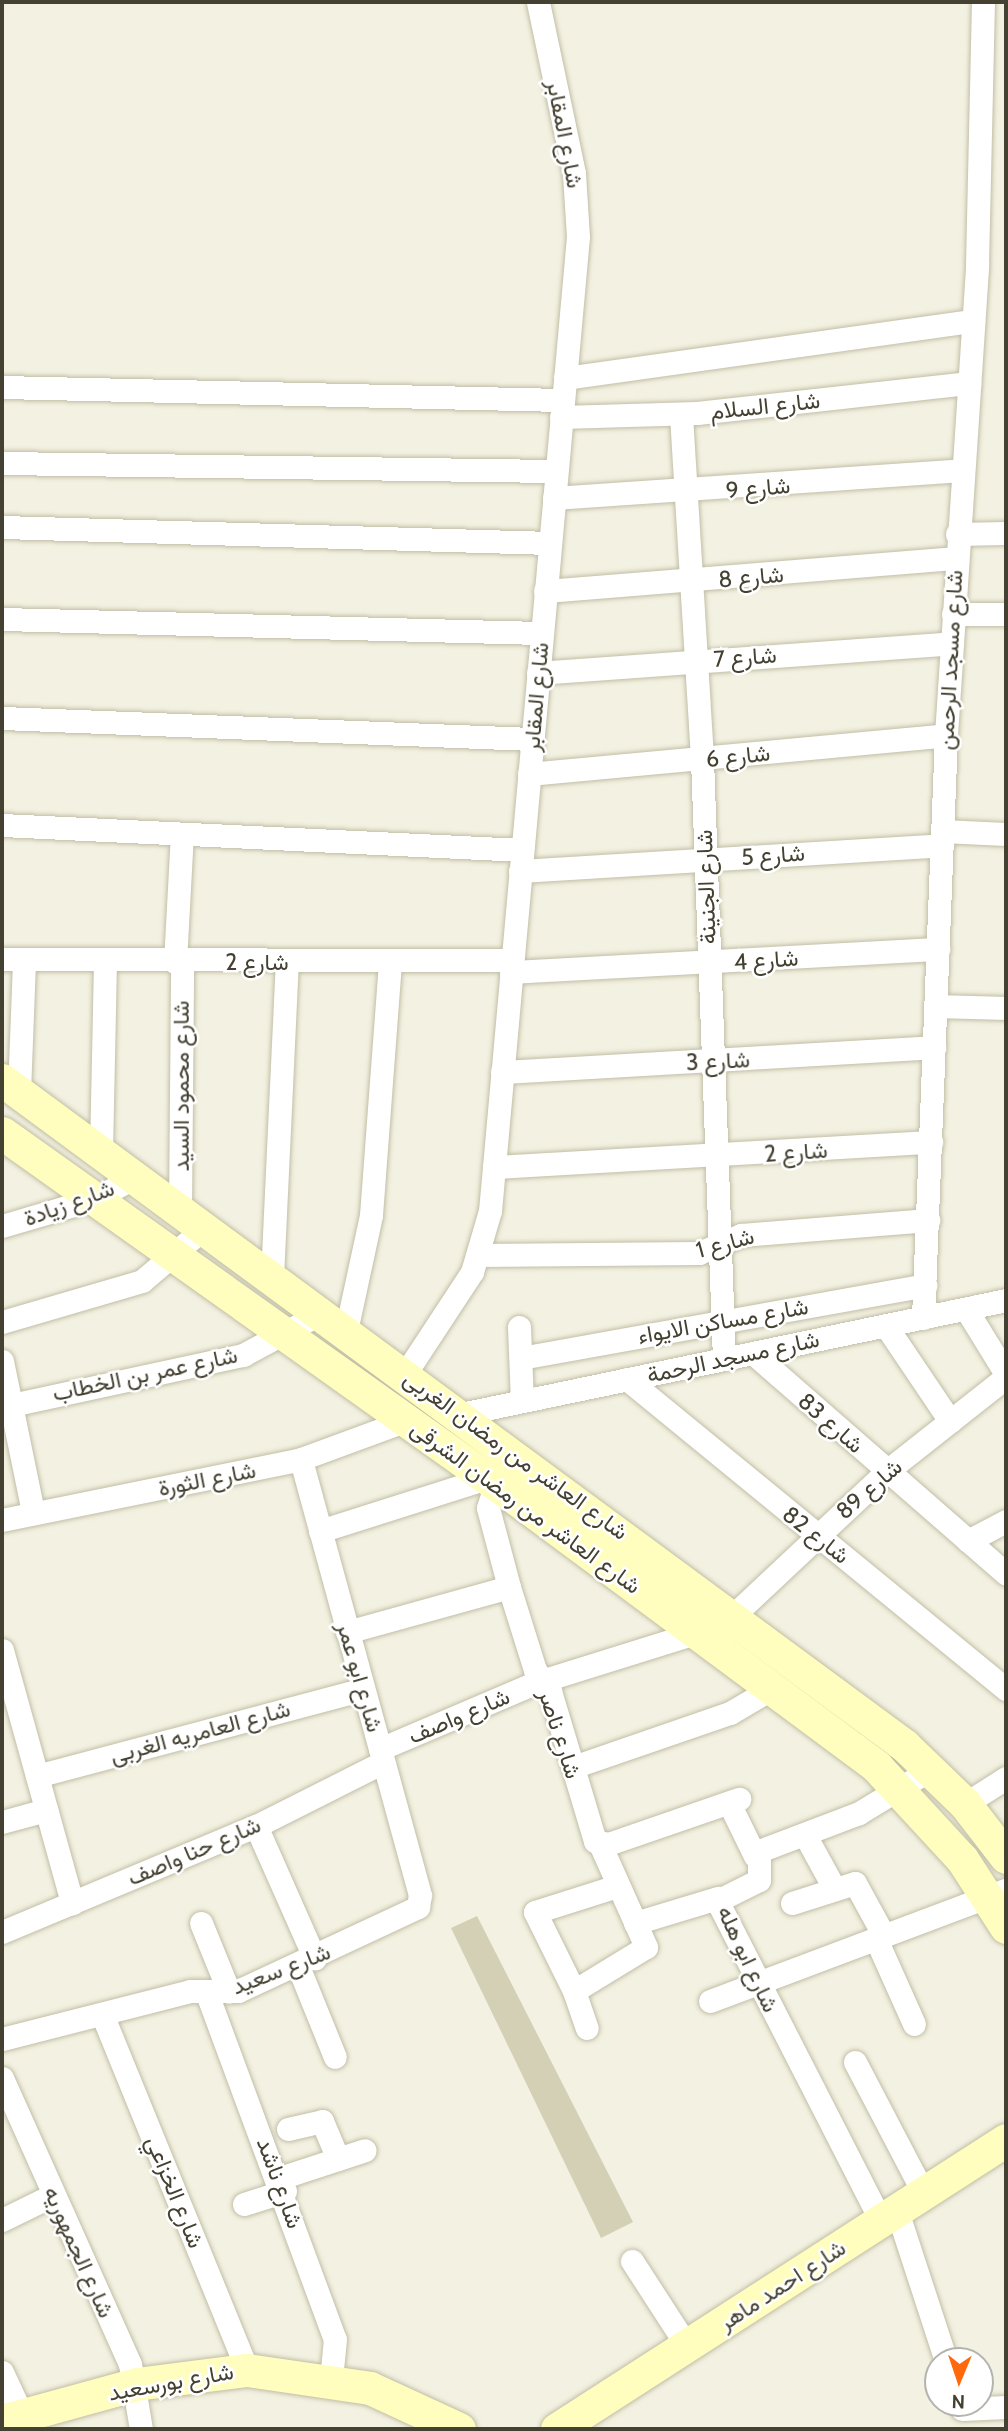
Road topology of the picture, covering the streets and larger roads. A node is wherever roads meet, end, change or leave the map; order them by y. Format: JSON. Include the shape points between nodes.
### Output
{"nodes":[{"id":1,"x":538,"y":2,"type":"edge"},
{"id":2,"x":983,"y":2,"type":"edge"},
{"id":3,"x":973,"y":321,"type":"junction"},
{"id":4,"x":969,"y":383,"type":"junction"},
{"id":5,"x":2,"y":387,"type":"edge"},
{"id":6,"x":563,"y":398,"type":"junction"},
{"id":7,"x":681,"y":415,"type":"junction"},
{"id":8,"x":2,"y":463,"type":"edge"},
{"id":9,"x":962,"y":470,"type":"junction"},
{"id":10,"x":556,"y":471,"type":"junction"},
{"id":11,"x":686,"y":493,"type":"junction"},
{"id":12,"x":554,"y":498,"type":"junction"},
{"id":13,"x":2,"y":527,"type":"edge"},
{"id":14,"x":1006,"y":533,"type":"edge"},
{"id":15,"x":957,"y":534,"type":"junction"},
{"id":16,"x":550,"y":543,"type":"junction"},
{"id":17,"x":955,"y":558,"type":"junction"},
{"id":18,"x":691,"y":583,"type":"junction"},
{"id":19,"x":545,"y":591,"type":"junction"},
{"id":20,"x":953,"y":614,"type":"junction"},
{"id":21,"x":1006,"y":614,"type":"edge"},
{"id":22,"x":2,"y":619,"type":"edge"},
{"id":23,"x":542,"y":633,"type":"junction"},
{"id":24,"x":951,"y":643,"type":"junction"},
{"id":25,"x":695,"y":662,"type":"junction"},
{"id":26,"x":538,"y":673,"type":"junction"},
{"id":27,"x":2,"y":718,"type":"edge"},
{"id":28,"x":946,"y":735,"type":"junction"},
{"id":29,"x":532,"y":740,"type":"junction"},
{"id":30,"x":702,"y":759,"type":"junction"},
{"id":31,"x":529,"y":774,"type":"junction"},
{"id":32,"x":2,"y":825,"type":"edge"},
{"id":33,"x":182,"y":834,"type":"junction"},
{"id":34,"x":1006,"y":834,"type":"edge"},
{"id":35,"x":942,"y":838,"type":"junction"},
{"id":36,"x":705,"y":859,"type":"junction"},
{"id":37,"x":521,"y":860,"type":"junction"},
{"id":38,"x":938,"y":949,"type":"junction"},
{"id":39,"x":13,"y":960,"type":"edge"},
{"id":40,"x":105,"y":960,"type":"junction"},
{"id":41,"x":390,"y":961,"type":"junction"},
{"id":42,"x":178,"y":962,"type":"junction"},
{"id":43,"x":286,"y":962,"type":"junction"},
{"id":44,"x":708,"y":963,"type":"junction"},
{"id":45,"x":512,"y":966,"type":"junction"},
{"id":46,"x":936,"y":1006,"type":"junction"},
{"id":47,"x":1006,"y":1008,"type":"edge"},
{"id":48,"x":934,"y":1047,"type":"junction"},
{"id":49,"x":713,"y":1062,"type":"junction"},
{"id":50,"x":502,"y":1072,"type":"junction"},
{"id":51,"x":10,"y":1086,"type":"edge"},
{"id":52,"x":2,"y":1133,"type":"edge"},
{"id":53,"x":930,"y":1142,"type":"junction"},
{"id":54,"x":101,"y":1152,"type":"junction"},
{"id":55,"x":716,"y":1158,"type":"junction"},
{"id":56,"x":494,"y":1167,"type":"junction"},
{"id":57,"x":135,"y":1177,"type":"junction"},
{"id":58,"x":94,"y":1199,"type":"junction"},
{"id":59,"x":192,"y":1219,"type":"junction"},
{"id":60,"x":928,"y":1220,"type":"junction"},
{"id":61,"x":2,"y":1226,"type":"edge"},
{"id":62,"x":719,"y":1245,"type":"junction"},
{"id":63,"x":480,"y":1255,"type":"junction"},
{"id":64,"x":176,"y":1256,"type":"junction"},
{"id":65,"x":272,"y":1277,"type":"junction"},
{"id":66,"x":925,"y":1285,"type":"junction"},
{"id":67,"x":1006,"y":1300,"type":"edge"},
{"id":68,"x":966,"y":1309,"type":"junction"},
{"id":69,"x":923,"y":1318,"type":"junction"},
{"id":70,"x":723,"y":1320,"type":"junction"},
{"id":71,"x":2,"y":1322,"type":"edge"},
{"id":72,"x":334,"y":1322,"type":"junction"},
{"id":73,"x":886,"y":1326,"type":"junction"},
{"id":74,"x":519,"y":1327,"type":"dead end"},
{"id":75,"x":287,"y":1336,"type":"junction"},
{"id":76,"x":752,"y":1353,"type":"junction"},
{"id":77,"x":521,"y":1358,"type":"junction"},
{"id":78,"x":724,"y":1359,"type":"junction"},
{"id":79,"x":2,"y":1361,"type":"edge"},
{"id":80,"x":399,"y":1369,"type":"junction"},
{"id":81,"x":1006,"y":1375,"type":"edge"},
{"id":82,"x":627,"y":1379,"type":"junction"},
{"id":83,"x":368,"y":1392,"type":"junction"},
{"id":84,"x":522,"y":1401,"type":"junction"},
{"id":85,"x":6,"y":1405,"type":"edge"},
{"id":86,"x":461,"y":1414,"type":"junction"},
{"id":87,"x":407,"y":1420,"type":"junction"},
{"id":88,"x":950,"y":1421,"type":"junction"},
{"id":89,"x":301,"y":1459,"type":"junction"},
{"id":90,"x":539,"y":1471,"type":"junction"},
{"id":91,"x":887,"y":1471,"type":"junction"},
{"id":92,"x":500,"y":1487,"type":"junction"},
{"id":93,"x":33,"y":1513,"type":"junction"},
{"id":94,"x":2,"y":1520,"type":"edge"},
{"id":95,"x":1006,"y":1521,"type":"edge"},
{"id":96,"x":320,"y":1531,"type":"junction"},
{"id":97,"x":816,"y":1534,"type":"junction"},
{"id":98,"x":968,"y":1541,"type":"junction"},
{"id":99,"x":1006,"y":1574,"type":"edge"},
{"id":100,"x":509,"y":1587,"type":"junction"},
{"id":101,"x":732,"y":1615,"type":"junction"},
{"id":102,"x":347,"y":1632,"type":"junction"},
{"id":103,"x":704,"y":1635,"type":"junction"},
{"id":104,"x":2,"y":1650,"type":"edge"},
{"id":105,"x":543,"y":1680,"type":"junction"},
{"id":106,"x":774,"y":1687,"type":"junction"},
{"id":107,"x":363,"y":1689,"type":"junction"},
{"id":108,"x":1006,"y":1689,"type":"edge"},
{"id":109,"x":11,"y":1722,"type":"edge"},
{"id":110,"x":381,"y":1756,"type":"junction"},
{"id":111,"x":573,"y":1767,"type":"junction"},
{"id":112,"x":931,"y":1769,"type":"junction"},
{"id":113,"x":37,"y":1776,"type":"junction"},
{"id":114,"x":1006,"y":1779,"type":"edge"},
{"id":115,"x":904,"y":1790,"type":"junction"},
{"id":116,"x":965,"y":1804,"type":"junction"},
{"id":117,"x":46,"y":1810,"type":"junction"},
{"id":118,"x":2,"y":1822,"type":"edge"},
{"id":119,"x":256,"y":1826,"type":"junction"},
{"id":120,"x":806,"y":1835,"type":"junction"},
{"id":121,"x":600,"y":1844,"type":"junction"},
{"id":122,"x":755,"y":1856,"type":"junction"},
{"id":123,"x":1006,"y":1857,"type":"edge"},
{"id":124,"x":617,"y":1886,"type":"junction"},
{"id":125,"x":834,"y":1888,"type":"junction"},
{"id":126,"x":997,"y":1894,"type":"edge"},
{"id":127,"x":420,"y":1895,"type":"joint"},
{"id":128,"x":718,"y":1898,"type":"junction"},
{"id":129,"x":72,"y":1903,"type":"junction"},
{"id":130,"x":792,"y":1903,"type":"dead end"},
{"id":131,"x":201,"y":1923,"type":"dead end"},
{"id":132,"x":635,"y":1923,"type":"junction"},
{"id":133,"x":1006,"y":1927,"type":"edge"},
{"id":134,"x":2,"y":1932,"type":"edge"},
{"id":135,"x":880,"y":1937,"type":"junction"},
{"id":136,"x":306,"y":1962,"type":"junction"},
{"id":137,"x":756,"y":1981,"type":"junction"},
{"id":138,"x":574,"y":1991,"type":"junction"},
{"id":139,"x":218,"y":1992,"type":"junction"},
{"id":140,"x":710,"y":2001,"type":"dead end"},
{"id":141,"x":102,"y":2014,"type":"junction"},
{"id":142,"x":914,"y":2024,"type":"dead end"},
{"id":143,"x":587,"y":2028,"type":"dead end"},
{"id":144,"x":2,"y":2039,"type":"edge"},
{"id":145,"x":335,"y":2057,"type":"dead end"},
{"id":146,"x":855,"y":2062,"type":"dead end"},
{"id":147,"x":2,"y":2078,"type":"edge"},
{"id":148,"x":288,"y":2129,"type":"dead end"},
{"id":149,"x":1006,"y":2140,"type":"edge"},
{"id":150,"x":365,"y":2150,"type":"dead end"},
{"id":151,"x":338,"y":2159,"type":"junction"},
{"id":152,"x":282,"y":2185,"type":"junction"},
{"id":153,"x":53,"y":2194,"type":"junction"},
{"id":154,"x":244,"y":2204,"type":"dead end"},
{"id":155,"x":901,"y":2209,"type":"junction"},
{"id":156,"x":2,"y":2220,"type":"edge"},
{"id":157,"x":632,"y":2261,"type":"dead end"},
{"id":158,"x":687,"y":2346,"type":"junction"},
{"id":159,"x":942,"y":2347,"type":"edge"},
{"id":160,"x":247,"y":2370,"type":"junction"},
{"id":161,"x":2,"y":2372,"type":"edge"},
{"id":162,"x":331,"y":2378,"type":"junction"},
{"id":163,"x":136,"y":2384,"type":"junction"},
{"id":164,"x":12,"y":2418,"type":"edge"},
{"id":165,"x":141,"y":2429,"type":"edge"},
{"id":166,"x":459,"y":2429,"type":"edge"},
{"id":167,"x":557,"y":2429,"type":"edge"}],
"edges":[{"from":1,"to":6,"type":"street","name":"شارع المقابر","via":[[577,205]]},
{"from":2,"to":3,"type":"street","name":"شارع مسجد الرحمن"},
{"from":3,"to":4,"type":"street","name":"شارع مسجد الرحمن"},
{"from":3,"to":6,"type":"street"},
{"from":4,"to":7,"type":"street","name":"شارع السلام"},
{"from":4,"to":9,"type":"street","name":"شارع مسجد الرحمن"},
{"from":5,"to":6,"type":"street"},
{"from":6,"to":7,"type":"street","name":"شارع السلام"},
{"from":6,"to":10,"type":"street","name":"شارع المقابر"},
{"from":7,"to":11,"type":"street","name":"شارع الجنينة"},
{"from":8,"to":10,"type":"street"},
{"from":9,"to":11,"type":"street","name":"شارع 9"},
{"from":9,"to":15,"type":"street","name":"شارع مسجد الرحمن"},
{"from":10,"to":12,"type":"street","name":"شارع المقابر"},
{"from":11,"to":12,"type":"street","name":"شارع 9"},
{"from":11,"to":18,"type":"street","name":"شارع الجنينة"},
{"from":12,"to":16,"type":"street","name":"شارع المقابر"},
{"from":13,"to":16,"type":"street"},
{"from":14,"to":15,"type":"street"},
{"from":15,"to":17,"type":"street","name":"شارع مسجد الرحمن"},
{"from":16,"to":19,"type":"street","name":"شارع المقابر"},
{"from":17,"to":18,"type":"street","name":"شارع 8"},
{"from":17,"to":20,"type":"street","name":"شارع مسجد الرحمن"},
{"from":18,"to":19,"type":"street","name":"شارع 8"},
{"from":18,"to":25,"type":"street","name":"شارع الجنينة"},
{"from":19,"to":23,"type":"street","name":"شارع المقابر"},
{"from":20,"to":21,"type":"street"},
{"from":20,"to":24,"type":"street","name":"شارع مسجد الرحمن"},
{"from":22,"to":23,"type":"street"},
{"from":23,"to":26,"type":"street","name":"شارع المقابر"},
{"from":24,"to":25,"type":"street","name":"شارع 7"},
{"from":24,"to":28,"type":"street","name":"شارع مسجد الرحمن"},
{"from":25,"to":26,"type":"street","name":"شارع 7"},
{"from":25,"to":30,"type":"street","name":"شارع الجنينة"},
{"from":26,"to":29,"type":"street","name":"شارع المقابر"},
{"from":27,"to":29,"type":"street"},
{"from":28,"to":30,"type":"street","name":"شارع 6"},
{"from":28,"to":35,"type":"street","name":"شارع مسجد الرحمن"},
{"from":29,"to":31,"type":"street","name":"شارع المقابر"},
{"from":30,"to":31,"type":"street","name":"شارع 6"},
{"from":30,"to":36,"type":"street","name":"شارع الجنينة"},
{"from":31,"to":37,"type":"street","name":"شارع المقابر"},
{"from":32,"to":33,"type":"street","name":"شارع 5"},
{"from":33,"to":37,"type":"street","name":"شارع 5"},
{"from":33,"to":42,"type":"street","name":"شارع محمود السيد"},
{"from":34,"to":35,"type":"street","name":"شارع 5"},
{"from":35,"to":36,"type":"street","name":"شارع 5"},
{"from":35,"to":38,"type":"street","name":"شارع مسجد الرحمن"},
{"from":36,"to":37,"type":"street","name":"شارع 5"},
{"from":36,"to":44,"type":"street","name":"شارع الجنينة"},
{"from":37,"to":45,"type":"street","name":"شارع المقابر"},
{"from":38,"to":44,"type":"street","name":"شارع 4"},
{"from":38,"to":46,"type":"street","name":"شارع مسجد الرحمن"},
{"from":39,"to":40,"type":"street","name":"شارع 2"},
{"from":39,"to":51,"type":"street"},
{"from":40,"to":42,"type":"street","name":"شارع 2"},
{"from":40,"to":54,"type":"street"},
{"from":41,"to":43,"type":"street","name":"شارع 2"},
{"from":41,"to":45,"type":"street","name":"شارع 2"},
{"from":41,"to":72,"type":"street","via":[[371,1215]]},
{"from":42,"to":43,"type":"street","name":"شارع 2"},
{"from":42,"to":59,"type":"street","name":"شارع محمود السيد"},
{"from":43,"to":65,"type":"street"},
{"from":44,"to":45,"type":"street","name":"شارع 4"},
{"from":44,"to":49,"type":"street","name":"شارع الجنينة"},
{"from":45,"to":50,"type":"street","name":"شارع المقابر"},
{"from":46,"to":47,"type":"street"},
{"from":46,"to":48,"type":"street","name":"شارع مسجد الرحمن"},
{"from":48,"to":49,"type":"street","name":"شارع 3"},
{"from":48,"to":53,"type":"street","name":"شارع مسجد الرحمن"},
{"from":49,"to":50,"type":"street","name":"شارع 3"},
{"from":49,"to":55,"type":"street","name":"شارع الجنينة"},
{"from":50,"to":56,"type":"street","name":"شارع المقابر"},
{"from":51,"to":54,"type":"street","name":"شارع العاشر من رمضان الغربى"},
{"from":52,"to":58,"type":"street","name":"شارع العاشر من رمضان الشرقى"},
{"from":53,"to":55,"type":"street","name":"شارع 2"},
{"from":53,"to":60,"type":"street","name":"شارع مسجد الرحمن"},
{"from":54,"to":57,"type":"street","name":"شارع العاشر من رمضان الغربى"},
{"from":55,"to":56,"type":"street","name":"شارع 2"},
{"from":55,"to":62,"type":"street","name":"شارع الجنينة"},
{"from":56,"to":63,"type":"street","name":"شارع المقابر"},
{"from":57,"to":58,"type":"street","name":"شارع زيادة"},
{"from":57,"to":59,"type":"street","name":"شارع العاشر من رمضان الغربى"},
{"from":58,"to":61,"type":"street","name":"شارع زيادة"},
{"from":58,"to":64,"type":"street","name":"شارع العاشر من رمضان الشرقى"},
{"from":59,"to":64,"type":"street"},
{"from":59,"to":65,"type":"street","name":"شارع العاشر من رمضان الغربى"},
{"from":60,"to":62,"type":"street","name":"شارع 1","via":[[741,1235]]},
{"from":60,"to":66,"type":"street","name":"شارع مسجد الرحمن"},
{"from":62,"to":63,"type":"street","name":"شارع 1","via":[[698,1253]]},
{"from":62,"to":70,"type":"street","name":"شارع الجنينة"},
{"from":63,"to":80,"type":"street","name":"شارع المقابر"},
{"from":64,"to":71,"type":"street","via":[[125,1289]]},
{"from":64,"to":75,"type":"street","name":"شارع العاشر من رمضان الشرقى"},
{"from":65,"to":72,"type":"street","name":"شارع العاشر من رمضان الغربى"},
{"from":66,"to":69,"type":"street","name":"شارع مسجد الرحمن"},
{"from":66,"to":70,"type":"street","name":"شارع مساكن الايواء"},
{"from":67,"to":68,"type":"street","name":"شارع مسجد الرحمة"},
{"from":68,"to":69,"type":"street","name":"شارع مسجد الرحمة"},
{"from":68,"to":81,"type":"street"},
{"from":69,"to":73,"type":"street","name":"شارع مسجد الرحمة"},
{"from":70,"to":77,"type":"street","name":"شارع مساكن الايواء"},
{"from":70,"to":78,"type":"street","name":"شارع الجنينة"},
{"from":72,"to":75,"type":"street","name":"شارع عمر بن الخطاب"},
{"from":72,"to":80,"type":"street","name":"شارع العاشر من رمضان الغربى"},
{"from":73,"to":76,"type":"street","name":"شارع مسجد الرحمة"},
{"from":73,"to":88,"type":"street"},
{"from":74,"to":77,"type":"street"},
{"from":75,"to":83,"type":"street","name":"شارع العاشر من رمضان الشرقى"},
{"from":75,"to":85,"type":"street","name":"شارع عمر بن الخطاب","via":[[220,1361]]},
{"from":76,"to":78,"type":"street","name":"شارع مسجد الرحمة"},
{"from":76,"to":91,"type":"street","name":"شارع 83"},
{"from":77,"to":84,"type":"street"},
{"from":78,"to":82,"type":"street","name":"شارع مسجد الرحمة"},
{"from":79,"to":85,"type":"street"},
{"from":80,"to":83,"type":"street"},
{"from":80,"to":86,"type":"street","name":"شارع العاشر من رمضان الغربى"},
{"from":81,"to":88,"type":"street","name":"شارع 89"},
{"from":82,"to":84,"type":"street","name":"شارع مسجد الرحمة"},
{"from":82,"to":97,"type":"street","name":"شارع 82"},
{"from":83,"to":87,"type":"street","name":"شارع العاشر من رمضان الشرقى"},
{"from":84,"to":86,"type":"street","name":"شارع مسجد الرحمة"},
{"from":85,"to":93,"type":"street"},
{"from":86,"to":90,"type":"street","name":"شارع العاشر من رمضان الغربى"},
{"from":87,"to":89,"type":"street","name":"شارع الثورة"},
{"from":87,"to":92,"type":"street","name":"شارع العاشر من رمضان الشرقى"},
{"from":88,"to":91,"type":"street","name":"شارع 89"},
{"from":89,"to":93,"type":"street","name":"شارع الثورة"},
{"from":89,"to":96,"type":"street","name":"شارع ابو عمر"},
{"from":90,"to":92,"type":"street"},
{"from":90,"to":101,"type":"street","name":"شارع العاشر من رمضان الغربى"},
{"from":91,"to":97,"type":"street","name":"شارع 89"},
{"from":91,"to":98,"type":"street","name":"شارع 83"},
{"from":92,"to":96,"type":"street"},
{"from":92,"to":100,"type":"street","name":"شارع ناصر","via":[[488,1508]]},
{"from":92,"to":103,"type":"street","name":"شارع العاشر من رمضان الشرقى"},
{"from":93,"to":94,"type":"street","name":"شارع الثورة"},
{"from":95,"to":98,"type":"street"},
{"from":96,"to":102,"type":"street","name":"شارع ابو عمر"},
{"from":97,"to":101,"type":"street","name":"شارع 89"},
{"from":97,"to":108,"type":"street","name":"شارع 82"},
{"from":98,"to":99,"type":"street","name":"شارع 83"},
{"from":100,"to":102,"type":"street"},
{"from":100,"to":105,"type":"street","name":"شارع ناصر"},
{"from":101,"to":103,"type":"street","name":"شارع 89"},
{"from":101,"to":112,"type":"street","name":"شارع العاشر من رمضان الغربى"},
{"from":102,"to":107,"type":"street","name":"شارع ابو عمر"},
{"from":103,"to":105,"type":"street","name":"شارع واصف"},
{"from":103,"to":106,"type":"street","name":"شارع العاشر من رمضان الشرقى"},
{"from":104,"to":109,"type":"street"},
{"from":105,"to":110,"type":"street","name":"شارع واصف"},
{"from":105,"to":111,"type":"street","name":"شارع ناصر"},
{"from":106,"to":111,"type":"street","via":[[730,1713]]},
{"from":106,"to":115,"type":"street","name":"شارع العاشر من رمضان الشرقى"},
{"from":107,"to":110,"type":"street","name":"شارع ابو عمر"},
{"from":107,"to":113,"type":"street","name":"شارع العامريه الغربى"},
{"from":109,"to":113,"type":"street"},
{"from":110,"to":119,"type":"street","name":"شارع حنا واصف"},
{"from":110,"to":127,"type":"street","name":"شارع ابو عمر"},
{"from":111,"to":121,"type":"street","name":"شارع ناصر"},
{"from":112,"to":115,"type":"street"},
{"from":112,"to":116,"type":"street","name":"شارع العاشر من رمضان الغربى"},
{"from":113,"to":117,"type":"street"},
{"from":114,"to":116,"type":"street"},
{"from":115,"to":120,"type":"street"},
{"from":115,"to":126,"type":"street","name":"شارع العاشر من رمضان الشرقى"},
{"from":116,"to":123,"type":"street","name":"شارع العاشر من رمضان الغربى"},
{"from":117,"to":118,"type":"street"},
{"from":117,"to":129,"type":"street"},
{"from":119,"to":129,"type":"street","name":"شارع حنا واصف"},
{"from":119,"to":136,"type":"street"},
{"from":120,"to":122,"type":"street"},
{"from":120,"to":125,"type":"street"},
{"from":121,"to":122,"type":"street","via":[[734,1801]]},
{"from":121,"to":124,"type":"street","name":"شارع ناصر"},
{"from":122,"to":128,"type":"street","name":"شارع ابو هله","via":[[759,1880]]},
{"from":124,"to":132,"type":"street","name":"شارع ناصر"},
{"from":124,"to":138,"type":"street","via":[[536,1912]]},
{"from":125,"to":130,"type":"street"},
{"from":125,"to":135,"type":"street","via":[[859,1885]]},
{"from":126,"to":133,"type":"street","name":"شارع العاشر من رمضان الشرقى"},
{"from":126,"to":135,"type":"street"},
{"from":127,"to":136,"type":"street","name":"شارع سعيد","via":[[413,1911]]},
{"from":128,"to":132,"type":"street"},
{"from":128,"to":137,"type":"street","name":"شارع ابو هله"},
{"from":129,"to":134,"type":"street","name":"شارع حنا واصف"},
{"from":131,"to":139,"type":"street","name":"شارع ناشد"},
{"from":132,"to":138,"type":"street","name":"شارع ناصر","via":[[645,1949]]},
{"from":135,"to":137,"type":"street"},
{"from":135,"to":142,"type":"street"},
{"from":136,"to":139,"type":"street","name":"شارع سعيد"},
{"from":136,"to":145,"type":"street"},
{"from":137,"to":140,"type":"street"},
{"from":137,"to":155,"type":"street","name":"شارع ابو هله"},
{"from":138,"to":143,"type":"street"},
{"from":139,"to":141,"type":"street","name":"شارع سعيد"},
{"from":139,"to":152,"type":"street","name":"شارع ناشد"},
{"from":141,"to":144,"type":"street","name":"شارع سعيد"},
{"from":141,"to":160,"type":"street","name":"شارع الخزاعي"},
{"from":146,"to":155,"type":"street"},
{"from":147,"to":153,"type":"street","name":"شارع الجمهوريه"},
{"from":148,"to":151,"type":"street","via":[[325,2123]]},
{"from":149,"to":155,"type":"street","name":"شارع احمد ماهر"},
{"from":150,"to":151,"type":"street"},
{"from":151,"to":152,"type":"street"},
{"from":152,"to":154,"type":"street"},
{"from":152,"to":162,"type":"street","name":"شارع ناشد","via":[[335,2339]]},
{"from":153,"to":156,"type":"street"},
{"from":153,"to":163,"type":"street","name":"شارع الجمهوريه"},
{"from":155,"to":158,"type":"street","name":"شارع احمد ماهر"},
{"from":155,"to":159,"type":"street"},
{"from":157,"to":158,"type":"street"},
{"from":158,"to":167,"type":"street","name":"شارع احمد ماهر"},
{"from":160,"to":162,"type":"street","name":"شارع بورسعيد"},
{"from":160,"to":163,"type":"street","name":"شارع بورسعيد"},
{"from":161,"to":164,"type":"street"},
{"from":162,"to":166,"type":"street","name":"شارع بورسعيد","via":[[407,2402]]},
{"from":163,"to":164,"type":"street","name":"شارع بورسعيد"},
{"from":163,"to":165,"type":"street","name":"شارع الجمهوريه"}]}
